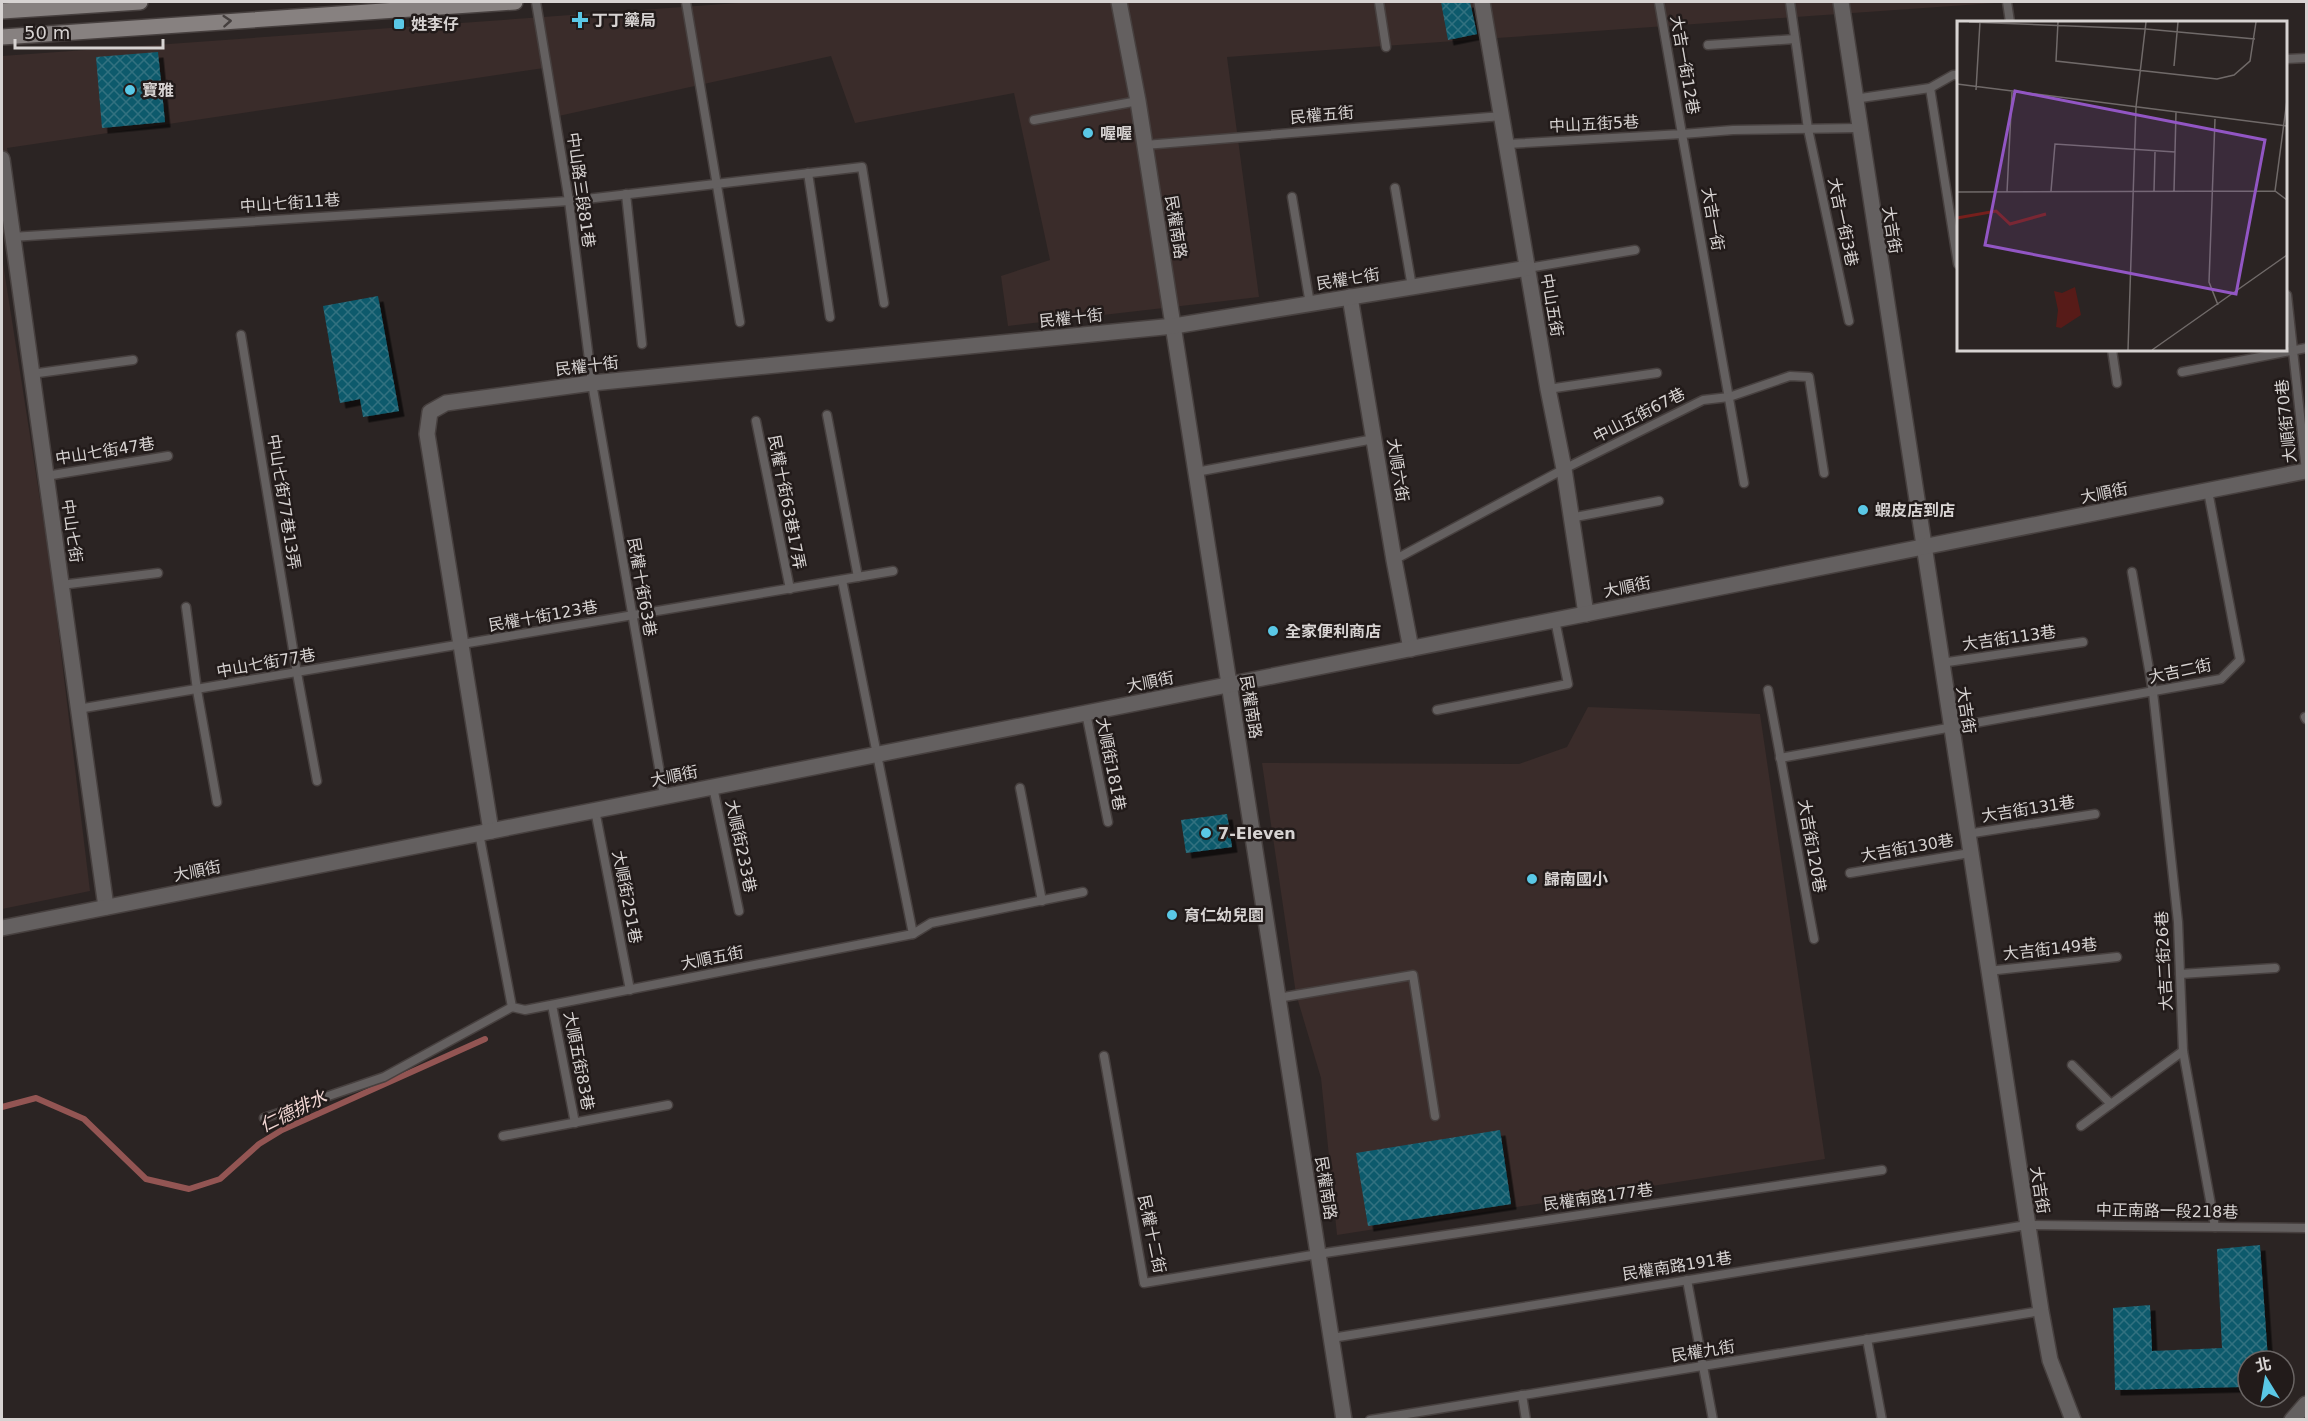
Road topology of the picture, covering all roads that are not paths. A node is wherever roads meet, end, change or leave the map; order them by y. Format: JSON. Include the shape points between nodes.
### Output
{"nodes":[{"id":1,"x":132,"y":2,"type":"edge"},
{"id":2,"x":140,"y":2,"type":"edge"},
{"id":3,"x":515,"y":2,"type":"edge"},
{"id":4,"x":536,"y":2,"type":"edge"},
{"id":5,"x":686,"y":2,"type":"edge"},
{"id":6,"x":1119,"y":2,"type":"edge"},
{"id":7,"x":1379,"y":2,"type":"edge"},
{"id":8,"x":1482,"y":2,"type":"edge"},
{"id":9,"x":1659,"y":2,"type":"edge"},
{"id":10,"x":1790,"y":2,"type":"edge"},
{"id":11,"x":1841,"y":2,"type":"edge"},
{"id":12,"x":2007,"y":2,"type":"edge"},
{"id":13,"x":2,"y":11,"type":"edge"},
{"id":14,"x":2010,"y":21,"type":"edge"},
{"id":15,"x":2,"y":37,"type":"edge"},
{"id":16,"x":1796,"y":39,"type":"junction"},
{"id":17,"x":1708,"y":45,"type":"dead end"},
{"id":18,"x":1386,"y":47,"type":"dead end"},
{"id":19,"x":2307,"y":58,"type":"edge"},
{"id":20,"x":2287,"y":59,"type":"edge"},
{"id":21,"x":1957,"y":75,"type":"edge"},
{"id":22,"x":1930,"y":88,"type":"junction"},
{"id":23,"x":1854,"y":99,"type":"junction"},
{"id":24,"x":1138,"y":101,"type":"junction"},
{"id":25,"x":1502,"y":116,"type":"junction"},
{"id":26,"x":1034,"y":120,"type":"dead end"},
{"id":27,"x":1858,"y":128,"type":"junction"},
{"id":28,"x":1808,"y":129,"type":"junction"},
{"id":29,"x":1682,"y":134,"type":"junction"},
{"id":30,"x":1507,"y":144,"type":"junction"},
{"id":31,"x":1145,"y":145,"type":"junction"},
{"id":32,"x":2,"y":159,"type":"edge"},
{"id":33,"x":808,"y":173,"type":"junction"},
{"id":34,"x":718,"y":183,"type":"junction"},
{"id":35,"x":1395,"y":188,"type":"dead end"},
{"id":36,"x":626,"y":194,"type":"junction"},
{"id":37,"x":1292,"y":197,"type":"dead end"},
{"id":38,"x":569,"y":201,"type":"junction"},
{"id":39,"x":12,"y":237,"type":"junction"},
{"id":40,"x":1635,"y":249,"type":"dead end"},
{"id":41,"x":1957,"y":252,"type":"edge"},
{"id":42,"x":1528,"y":268,"type":"junction"},
{"id":43,"x":1412,"y":287,"type":"junction"},
{"id":44,"x":2287,"y":295,"type":"edge"},
{"id":45,"x":1350,"y":297,"type":"junction"},
{"id":46,"x":884,"y":303,"type":"dead end"},
{"id":47,"x":1310,"y":304,"type":"junction"},
{"id":48,"x":830,"y":317,"type":"dead end"},
{"id":49,"x":1849,"y":321,"type":"dead end"},
{"id":50,"x":740,"y":322,"type":"dead end"},
{"id":51,"x":1174,"y":326,"type":"junction"},
{"id":52,"x":241,"y":335,"type":"dead end"},
{"id":53,"x":642,"y":344,"type":"dead end"},
{"id":54,"x":2307,"y":348,"type":"edge"},
{"id":55,"x":2112,"y":351,"type":"edge"},
{"id":56,"x":2293,"y":351,"type":"junction"},
{"id":57,"x":133,"y":360,"type":"dead end"},
{"id":58,"x":2182,"y":372,"type":"dead end"},
{"id":59,"x":1657,"y":373,"type":"dead end"},
{"id":60,"x":32,"y":374,"type":"junction"},
{"id":61,"x":592,"y":383,"type":"junction"},
{"id":62,"x":2117,"y":383,"type":"dead end"},
{"id":63,"x":1548,"y":389,"type":"junction"},
{"id":64,"x":1729,"y":397,"type":"junction"},
{"id":65,"x":827,"y":415,"type":"dead end"},
{"id":66,"x":756,"y":422,"type":"dead end"},
{"id":67,"x":1374,"y":439,"type":"junction"},
{"id":68,"x":168,"y":456,"type":"dead end"},
{"id":69,"x":1564,"y":469,"type":"junction"},
{"id":70,"x":2306,"y":471,"type":"edge"},
{"id":71,"x":1196,"y":472,"type":"junction"},
{"id":72,"x":1824,"y":473,"type":"dead end"},
{"id":73,"x":46,"y":476,"type":"junction"},
{"id":74,"x":1744,"y":483,"type":"dead end"},
{"id":75,"x":2208,"y":491,"type":"junction"},
{"id":76,"x":1659,"y":501,"type":"dead end"},
{"id":77,"x":1570,"y":518,"type":"junction"},
{"id":78,"x":1923,"y":547,"type":"junction"},
{"id":79,"x":1394,"y":560,"type":"junction"},
{"id":80,"x":893,"y":571,"type":"dead end"},
{"id":81,"x":2132,"y":572,"type":"dead end"},
{"id":82,"x":158,"y":573,"type":"dead end"},
{"id":83,"x":858,"y":577,"type":"junction"},
{"id":84,"x":842,"y":580,"type":"junction"},
{"id":85,"x":61,"y":585,"type":"junction"},
{"id":86,"x":790,"y":589,"type":"junction"},
{"id":87,"x":186,"y":607,"type":"dead end"},
{"id":88,"x":1586,"y":614,"type":"junction"},
{"id":89,"x":632,"y":616,"type":"junction"},
{"id":90,"x":1555,"y":620,"type":"junction"},
{"id":91,"x":2082,"y":642,"type":"dead end"},
{"id":92,"x":459,"y":645,"type":"junction"},
{"id":93,"x":1411,"y":648,"type":"junction"},
{"id":94,"x":1941,"y":663,"type":"junction"},
{"id":95,"x":297,"y":673,"type":"junction"},
{"id":96,"x":1229,"y":685,"type":"junction"},
{"id":97,"x":197,"y":690,"type":"junction"},
{"id":98,"x":1768,"y":690,"type":"dead end"},
{"id":99,"x":2153,"y":692,"type":"junction"},
{"id":100,"x":78,"y":709,"type":"junction"},
{"id":101,"x":1437,"y":710,"type":"dead end"},
{"id":102,"x":1086,"y":713,"type":"junction"},
{"id":103,"x":1951,"y":728,"type":"junction"},
{"id":104,"x":878,"y":754,"type":"junction"},
{"id":105,"x":1780,"y":758,"type":"junction"},
{"id":106,"x":317,"y":781,"type":"dead end"},
{"id":107,"x":713,"y":787,"type":"junction"},
{"id":108,"x":1020,"y":788,"type":"dead end"},
{"id":109,"x":664,"y":796,"type":"junction"},
{"id":110,"x":217,"y":802,"type":"dead end"},
{"id":111,"x":595,"y":810,"type":"junction"},
{"id":112,"x":2095,"y":814,"type":"dead end"},
{"id":113,"x":1107,"y":822,"type":"dead end"},
{"id":114,"x":485,"y":832,"type":"junction"},
{"id":115,"x":1967,"y":834,"type":"junction"},
{"id":116,"x":1970,"y":853,"type":"junction"},
{"id":117,"x":1850,"y":873,"type":"dead end"},
{"id":118,"x":1083,"y":892,"type":"dead end"},
{"id":119,"x":1042,"y":901,"type":"junction"},
{"id":120,"x":106,"y":907,"type":"junction"},
{"id":121,"x":739,"y":912,"type":"dead end"},
{"id":122,"x":2,"y":928,"type":"edge"},
{"id":123,"x":913,"y":934,"type":"junction"},
{"id":124,"x":1814,"y":939,"type":"dead end"},
{"id":125,"x":2116,"y":957,"type":"dead end"},
{"id":126,"x":2276,"y":968,"type":"dead end"},
{"id":127,"x":1988,"y":971,"type":"junction"},
{"id":128,"x":2180,"y":974,"type":"junction"},
{"id":129,"x":630,"y":990,"type":"junction"},
{"id":130,"x":1278,"y":998,"type":"junction"},
{"id":131,"x":552,"y":1005,"type":"junction"},
{"id":132,"x":512,"y":1007,"type":"junction"},
{"id":133,"x":2183,"y":1051,"type":"junction"},
{"id":134,"x":1104,"y":1056,"type":"dead end"},
{"id":135,"x":2072,"y":1065,"type":"dead end"},
{"id":136,"x":2111,"y":1104,"type":"junction"},
{"id":137,"x":668,"y":1105,"type":"dead end"},
{"id":138,"x":1435,"y":1116,"type":"dead end"},
{"id":139,"x":264,"y":1118,"type":"dead end"},
{"id":140,"x":575,"y":1123,"type":"junction"},
{"id":141,"x":2081,"y":1126,"type":"dead end"},
{"id":142,"x":503,"y":1136,"type":"dead end"},
{"id":143,"x":1882,"y":1170,"type":"dead end"},
{"id":144,"x":2027,"y":1225,"type":"junction"},
{"id":145,"x":2215,"y":1227,"type":"junction"},
{"id":146,"x":2307,"y":1228,"type":"edge"},
{"id":147,"x":1318,"y":1254,"type":"junction"},
{"id":148,"x":1688,"y":1280,"type":"junction"},
{"id":149,"x":2041,"y":1311,"type":"junction"},
{"id":150,"x":1332,"y":1338,"type":"junction"},
{"id":151,"x":1867,"y":1340,"type":"junction"},
{"id":152,"x":1704,"y":1366,"type":"junction"},
{"id":153,"x":1522,"y":1395,"type":"junction"},
{"id":154,"x":2307,"y":1404,"type":"edge"},
{"id":155,"x":1344,"y":1419,"type":"edge"},
{"id":156,"x":1370,"y":1419,"type":"edge"},
{"id":157,"x":1526,"y":1419,"type":"edge"},
{"id":158,"x":1713,"y":1419,"type":"edge"},
{"id":159,"x":1882,"y":1419,"type":"edge"},
{"id":160,"x":2073,"y":1419,"type":"edge"},
{"id":161,"x":2292,"y":1419,"type":"edge"}],
"edges":[{"from":1,"to":2,"type":"main road"},
{"from":1,"to":13,"type":"main road"},
{"from":15,"to":3,"type":"main road","one_way":true},
{"from":4,"to":38,"type":"lane","name":"中山路三段81巷"},
{"from":5,"to":34,"type":"lane"},
{"from":6,"to":24,"type":"street","name":"民權南路"},
{"from":7,"to":18,"type":"lane"},
{"from":8,"to":25,"type":"street","name":"中山五街"},
{"from":9,"to":29,"type":"lane","name":"大吉一街12巷"},
{"from":10,"to":16,"type":"lane","name":"大吉一街3巷"},
{"from":11,"to":23,"type":"street","name":"大吉街"},
{"from":12,"to":14,"type":"lane"},
{"from":16,"to":17,"type":"lane"},
{"from":16,"to":28,"type":"lane","name":"大吉一街3巷"},
{"from":19,"to":20,"type":"lane"},
{"from":21,"to":22,"type":"lane"},
{"from":22,"to":23,"type":"lane"},
{"from":22,"to":41,"type":"lane"},
{"from":23,"to":27,"type":"street","name":"大吉街"},
{"from":24,"to":26,"type":"lane"},
{"from":24,"to":31,"type":"street","name":"民權南路"},
{"from":25,"to":30,"type":"street","name":"中山五街"},
{"from":25,"to":31,"type":"lane","name":"民權五街"},
{"from":27,"to":28,"type":"lane"},
{"from":27,"to":78,"type":"street","name":"大吉街"},
{"from":28,"to":29,"type":"lane"},
{"from":28,"to":49,"type":"lane","name":"大吉一街3巷"},
{"from":29,"to":30,"type":"lane","name":"中山五街5巷"},
{"from":29,"to":64,"type":"lane","name":"大吉一街"},
{"from":30,"to":42,"type":"street","name":"中山五街"},
{"from":31,"to":51,"type":"street","name":"民權南路"},
{"from":32,"to":39,"type":"street","name":"中山七街"},
{"from":33,"to":34,"type":"lane","name":"中山七街11巷"},
{"from":33,"to":46,"type":"lane","name":"中山七街11巷","via":[[862,166]]},
{"from":33,"to":48,"type":"lane"},
{"from":34,"to":36,"type":"lane","name":"中山七街11巷"},
{"from":34,"to":50,"type":"lane"},
{"from":35,"to":43,"type":"lane"},
{"from":36,"to":38,"type":"lane","name":"中山七街11巷"},
{"from":36,"to":53,"type":"lane"},
{"from":37,"to":47,"type":"lane"},
{"from":38,"to":39,"type":"lane","name":"中山七街11巷"},
{"from":38,"to":61,"type":"lane","name":"中山路三段81巷"},
{"from":39,"to":60,"type":"street","name":"中山七街"},
{"from":40,"to":42,"type":"lane"},
{"from":42,"to":43,"type":"street","name":"民權七街"},
{"from":42,"to":63,"type":"street","name":"中山五街"},
{"from":43,"to":45,"type":"street","name":"民權七街"},
{"from":44,"to":56,"type":"lane","name":"大順街70巷"},
{"from":45,"to":47,"type":"street","name":"民權七街"},
{"from":45,"to":67,"type":"street","name":"大順六街"},
{"from":47,"to":51,"type":"street","name":"民權七街"},
{"from":51,"to":61,"type":"street","name":"民權十街"},
{"from":51,"to":71,"type":"street","name":"民權南路"},
{"from":52,"to":95,"type":"lane","name":"中山七街77巷13弄"},
{"from":54,"to":56,"type":"lane"},
{"from":55,"to":62,"type":"lane"},
{"from":56,"to":58,"type":"lane"},
{"from":56,"to":70,"type":"lane","name":"大順街70巷"},
{"from":57,"to":60,"type":"lane"},
{"from":59,"to":63,"type":"lane"},
{"from":60,"to":73,"type":"street","name":"中山七街"},
{"from":61,"to":89,"type":"lane","name":"民權十街63巷"},
{"from":61,"to":92,"type":"street","name":"民權十街","via":[[446,403],[430,412],[427,434]]},
{"from":63,"to":69,"type":"street","name":"中山五街"},
{"from":64,"to":69,"type":"lane","name":"中山五街67巷","via":[[1703,399]]},
{"from":64,"to":72,"type":"lane","name":"中山五街67巷","via":[[1790,376],[1809,377]]},
{"from":64,"to":74,"type":"lane","name":"大吉一街"},
{"from":65,"to":83,"type":"lane"},
{"from":66,"to":86,"type":"lane","name":"民權十街63巷17弄"},
{"from":67,"to":71,"type":"lane"},
{"from":67,"to":79,"type":"street","name":"大順六街"},
{"from":68,"to":73,"type":"lane","name":"中山七街47巷"},
{"from":69,"to":77,"type":"street","name":"中山五街"},
{"from":69,"to":79,"type":"lane","name":"中山五街67巷"},
{"from":70,"to":75,"type":"street","name":"大順街"},
{"from":71,"to":96,"type":"street","name":"民權南路"},
{"from":73,"to":85,"type":"street","name":"中山七街"},
{"from":75,"to":78,"type":"street","name":"大順街"},
{"from":75,"to":99,"type":"lane","name":"大吉二街","via":[[2240,660],[2221,679]]},
{"from":76,"to":77,"type":"lane"},
{"from":77,"to":88,"type":"street","name":"中山五街"},
{"from":78,"to":88,"type":"street","name":"大順街"},
{"from":78,"to":94,"type":"street","name":"大吉街"},
{"from":79,"to":93,"type":"street","name":"大順六街"},
{"from":80,"to":83,"type":"lane","name":"民權十街63巷17弄"},
{"from":81,"to":99,"type":"lane","name":"大吉二街26巷"},
{"from":82,"to":85,"type":"lane"},
{"from":83,"to":84,"type":"lane","name":"民權十街63巷17弄"},
{"from":84,"to":86,"type":"lane","name":"民權十街63巷17弄"},
{"from":84,"to":104,"type":"lane"},
{"from":85,"to":100,"type":"street","name":"中山七街"},
{"from":86,"to":89,"type":"lane","name":"民權十街63巷17弄"},
{"from":87,"to":97,"type":"lane"},
{"from":88,"to":90,"type":"street","name":"大順街"},
{"from":89,"to":92,"type":"lane","name":"民權十街123巷"},
{"from":89,"to":109,"type":"lane","name":"民權十街63巷"},
{"from":90,"to":93,"type":"street","name":"大順街"},
{"from":90,"to":101,"type":"lane","via":[[1568,684]]},
{"from":91,"to":94,"type":"lane","name":"大吉街113巷"},
{"from":92,"to":95,"type":"lane","name":"中山七街77巷"},
{"from":92,"to":114,"type":"street","name":"民權十街"},
{"from":93,"to":96,"type":"street","name":"大順街"},
{"from":94,"to":103,"type":"street","name":"大吉街"},
{"from":95,"to":97,"type":"lane","name":"中山七街77巷"},
{"from":95,"to":106,"type":"lane","name":"中山七街77巷13弄"},
{"from":96,"to":102,"type":"street","name":"大順街"},
{"from":96,"to":130,"type":"street","name":"民權南路"},
{"from":97,"to":100,"type":"lane","name":"中山七街77巷"},
{"from":97,"to":110,"type":"lane"},
{"from":98,"to":105,"type":"lane","name":"大吉街120巷"},
{"from":99,"to":103,"type":"lane","name":"大吉二街"},
{"from":99,"to":128,"type":"lane","name":"大吉二街26巷"},
{"from":100,"to":120,"type":"street","name":"中山七街"},
{"from":102,"to":104,"type":"street","name":"大順街"},
{"from":102,"to":113,"type":"lane","name":"大順街181巷"},
{"from":103,"to":105,"type":"lane"},
{"from":103,"to":115,"type":"street","name":"大吉街"},
{"from":104,"to":107,"type":"street","name":"大順街"},
{"from":104,"to":123,"type":"lane"},
{"from":105,"to":124,"type":"lane","name":"大吉街120巷"},
{"from":107,"to":109,"type":"street","name":"大順街"},
{"from":107,"to":121,"type":"lane","name":"大順街233巷"},
{"from":108,"to":119,"type":"lane"},
{"from":109,"to":111,"type":"street","name":"大順街"},
{"from":111,"to":114,"type":"street","name":"大順街"},
{"from":111,"to":129,"type":"lane","name":"大順街251巷"},
{"from":112,"to":115,"type":"lane","name":"大吉街131巷"},
{"from":114,"to":120,"type":"street","name":"大順街"},
{"from":114,"to":132,"type":"lane"},
{"from":115,"to":116,"type":"street","name":"大吉街"},
{"from":116,"to":117,"type":"lane","name":"大吉街130巷"},
{"from":116,"to":127,"type":"street","name":"大吉街"},
{"from":118,"to":119,"type":"lane","name":"大順五街"},
{"from":119,"to":123,"type":"lane","name":"大順五街","via":[[932,923]]},
{"from":120,"to":122,"type":"street","name":"大順街"},
{"from":123,"to":129,"type":"lane","name":"大順五街"},
{"from":125,"to":127,"type":"lane","name":"大吉街149巷"},
{"from":126,"to":128,"type":"lane"},
{"from":127,"to":144,"type":"street","name":"大吉街"},
{"from":128,"to":133,"type":"lane","name":"大吉二街26巷"},
{"from":129,"to":131,"type":"lane","name":"大順五街"},
{"from":130,"to":138,"type":"lane","via":[[1413,975]]},
{"from":130,"to":147,"type":"street","name":"民權南路"},
{"from":131,"to":132,"type":"lane","name":"大順五街","via":[[525,1010]]},
{"from":131,"to":140,"type":"lane","name":"大順五街83巷"},
{"from":132,"to":139,"type":"lane","via":[[384,1077]]},
{"from":133,"to":136,"type":"lane"},
{"from":133,"to":145,"type":"lane","name":"大吉二街26巷"},
{"from":134,"to":147,"type":"lane","name":"民權十二街","via":[[1144,1283]]},
{"from":135,"to":136,"type":"lane"},
{"from":136,"to":141,"type":"lane"},
{"from":137,"to":140,"type":"lane","name":"大順五街83巷"},
{"from":140,"to":142,"type":"lane","name":"大順五街83巷"},
{"from":143,"to":147,"type":"lane","name":"民權南路177巷"},
{"from":144,"to":145,"type":"lane","name":"中正南路一段218巷"},
{"from":144,"to":148,"type":"lane","name":"民權南路191巷"},
{"from":144,"to":149,"type":"street","name":"大吉街"},
{"from":145,"to":146,"type":"lane","name":"中正南路一段218巷"},
{"from":147,"to":150,"type":"street","name":"民權南路"},
{"from":148,"to":150,"type":"lane","name":"民權南路191巷"},
{"from":148,"to":152,"type":"lane"},
{"from":149,"to":151,"type":"lane","name":"民權九街"},
{"from":149,"to":160,"type":"street","name":"大吉街","via":[[2050,1360]]},
{"from":150,"to":155,"type":"street","name":"民權南路"},
{"from":151,"to":152,"type":"lane","name":"民權九街"},
{"from":151,"to":159,"type":"lane"},
{"from":152,"to":153,"type":"lane","name":"民權九街"},
{"from":152,"to":158,"type":"lane"},
{"from":153,"to":156,"type":"lane","name":"民權九街"},
{"from":153,"to":157,"type":"lane"},
{"from":154,"to":161,"type":"street"}]}
